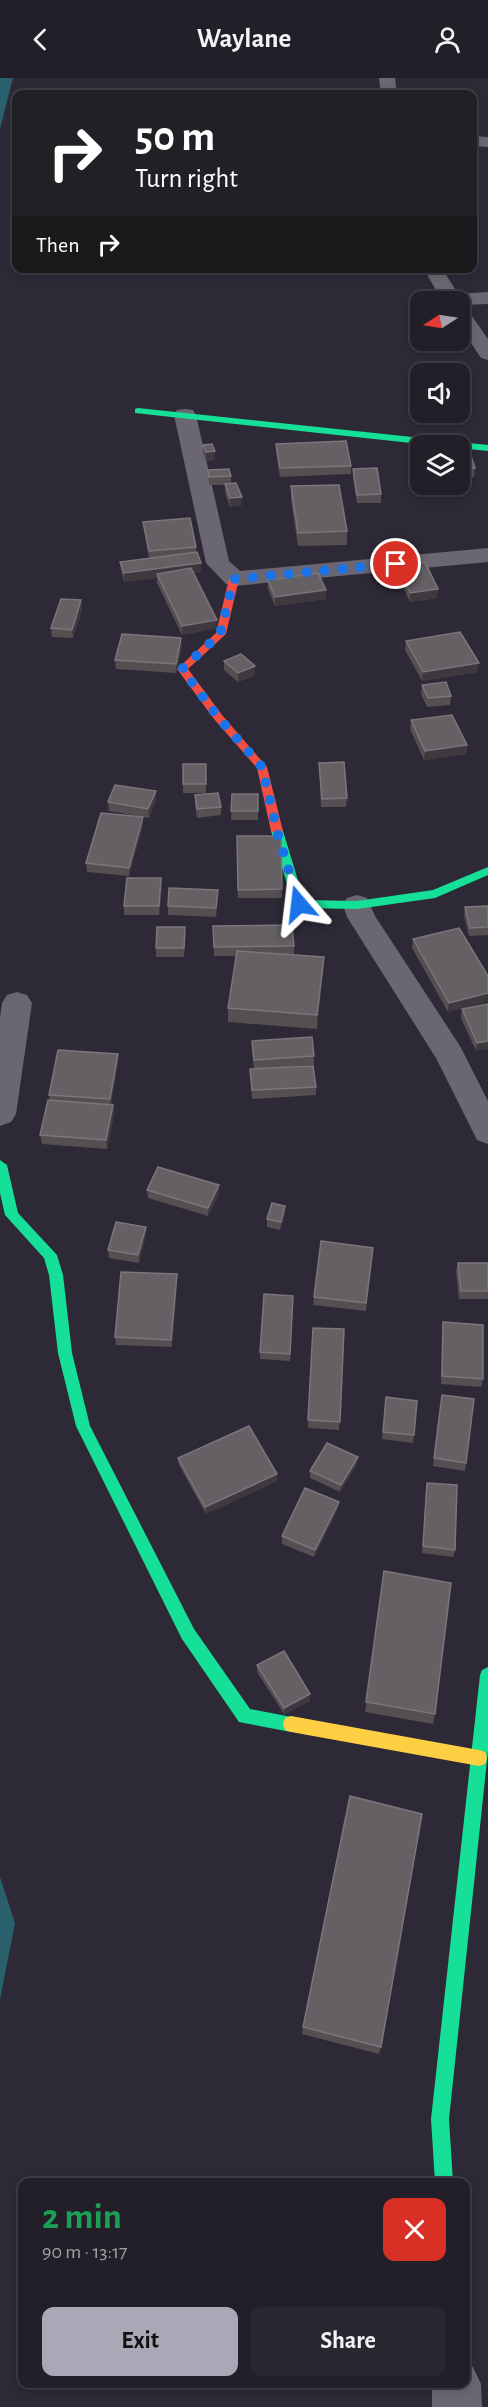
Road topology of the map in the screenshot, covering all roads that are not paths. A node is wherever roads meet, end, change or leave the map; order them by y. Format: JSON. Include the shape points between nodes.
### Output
{"nodes":[{"id":1,"x":435,"y":273,"type":"edge"},
{"id":2,"x":447,"y":291,"type":"edge"},
{"id":3,"x":488,"y":298,"type":"edge"},
{"id":4,"x":470,"y":301,"type":"edge"},
{"id":5,"x":470,"y":327,"type":"edge"},
{"id":6,"x":488,"y":354,"type":"edge"},
{"id":7,"x":138,"y":411,"type":"dead end"},
{"id":8,"x":185,"y":415,"type":"junction"},
{"id":9,"x":488,"y":448,"type":"edge"},
{"id":10,"x":488,"y":555,"type":"edge"},
{"id":11,"x":234,"y":579,"type":"junction"},
{"id":12,"x":488,"y":871,"type":"edge"},
{"id":13,"x":357,"y":905,"type":"junction"},
{"id":14,"x":17,"y":1003,"type":"dead end"},
{"id":15,"x":0,"y":1114,"type":"edge"},
{"id":16,"x":488,"y":1132,"type":"edge"},
{"id":17,"x":0,"y":1164,"type":"edge"},
{"id":18,"x":488,"y":1675,"type":"edge"},
{"id":19,"x":479,"y":1758,"type":"junction"},
{"id":20,"x":444,"y":2178,"type":"edge"},
{"id":21,"x":456,"y":2388,"type":"edge"},
{"id":22,"x":457,"y":2407,"type":"edge"}],
"edges":[{"from":1,"to":2,"type":"street"},
{"from":3,"to":4,"type":"street"},
{"from":5,"to":6,"type":"street"},
{"from":7,"to":8,"type":"street"},
{"from":8,"to":9,"type":"street"},
{"from":8,"to":11,"type":"street","via":[[218,563]]},
{"from":10,"to":11,"type":"street"},
{"from":11,"to":13,"type":"street","via":[[220,634],[182,669],[262,767],[299,904]]},
{"from":12,"to":13,"type":"street","via":[[435,894]]},
{"from":13,"to":16,"type":"street","via":[[449,1053]]},
{"from":14,"to":15,"type":"street"},
{"from":17,"to":19,"type":"street","via":[[12,1215],[50,1255],[65,1353],[83,1426],[188,1634],[245,1716]]},
{"from":18,"to":19,"type":"street"},
{"from":19,"to":20,"type":"street","via":[[440,2119]]},
{"from":21,"to":22,"type":"street"}]}
